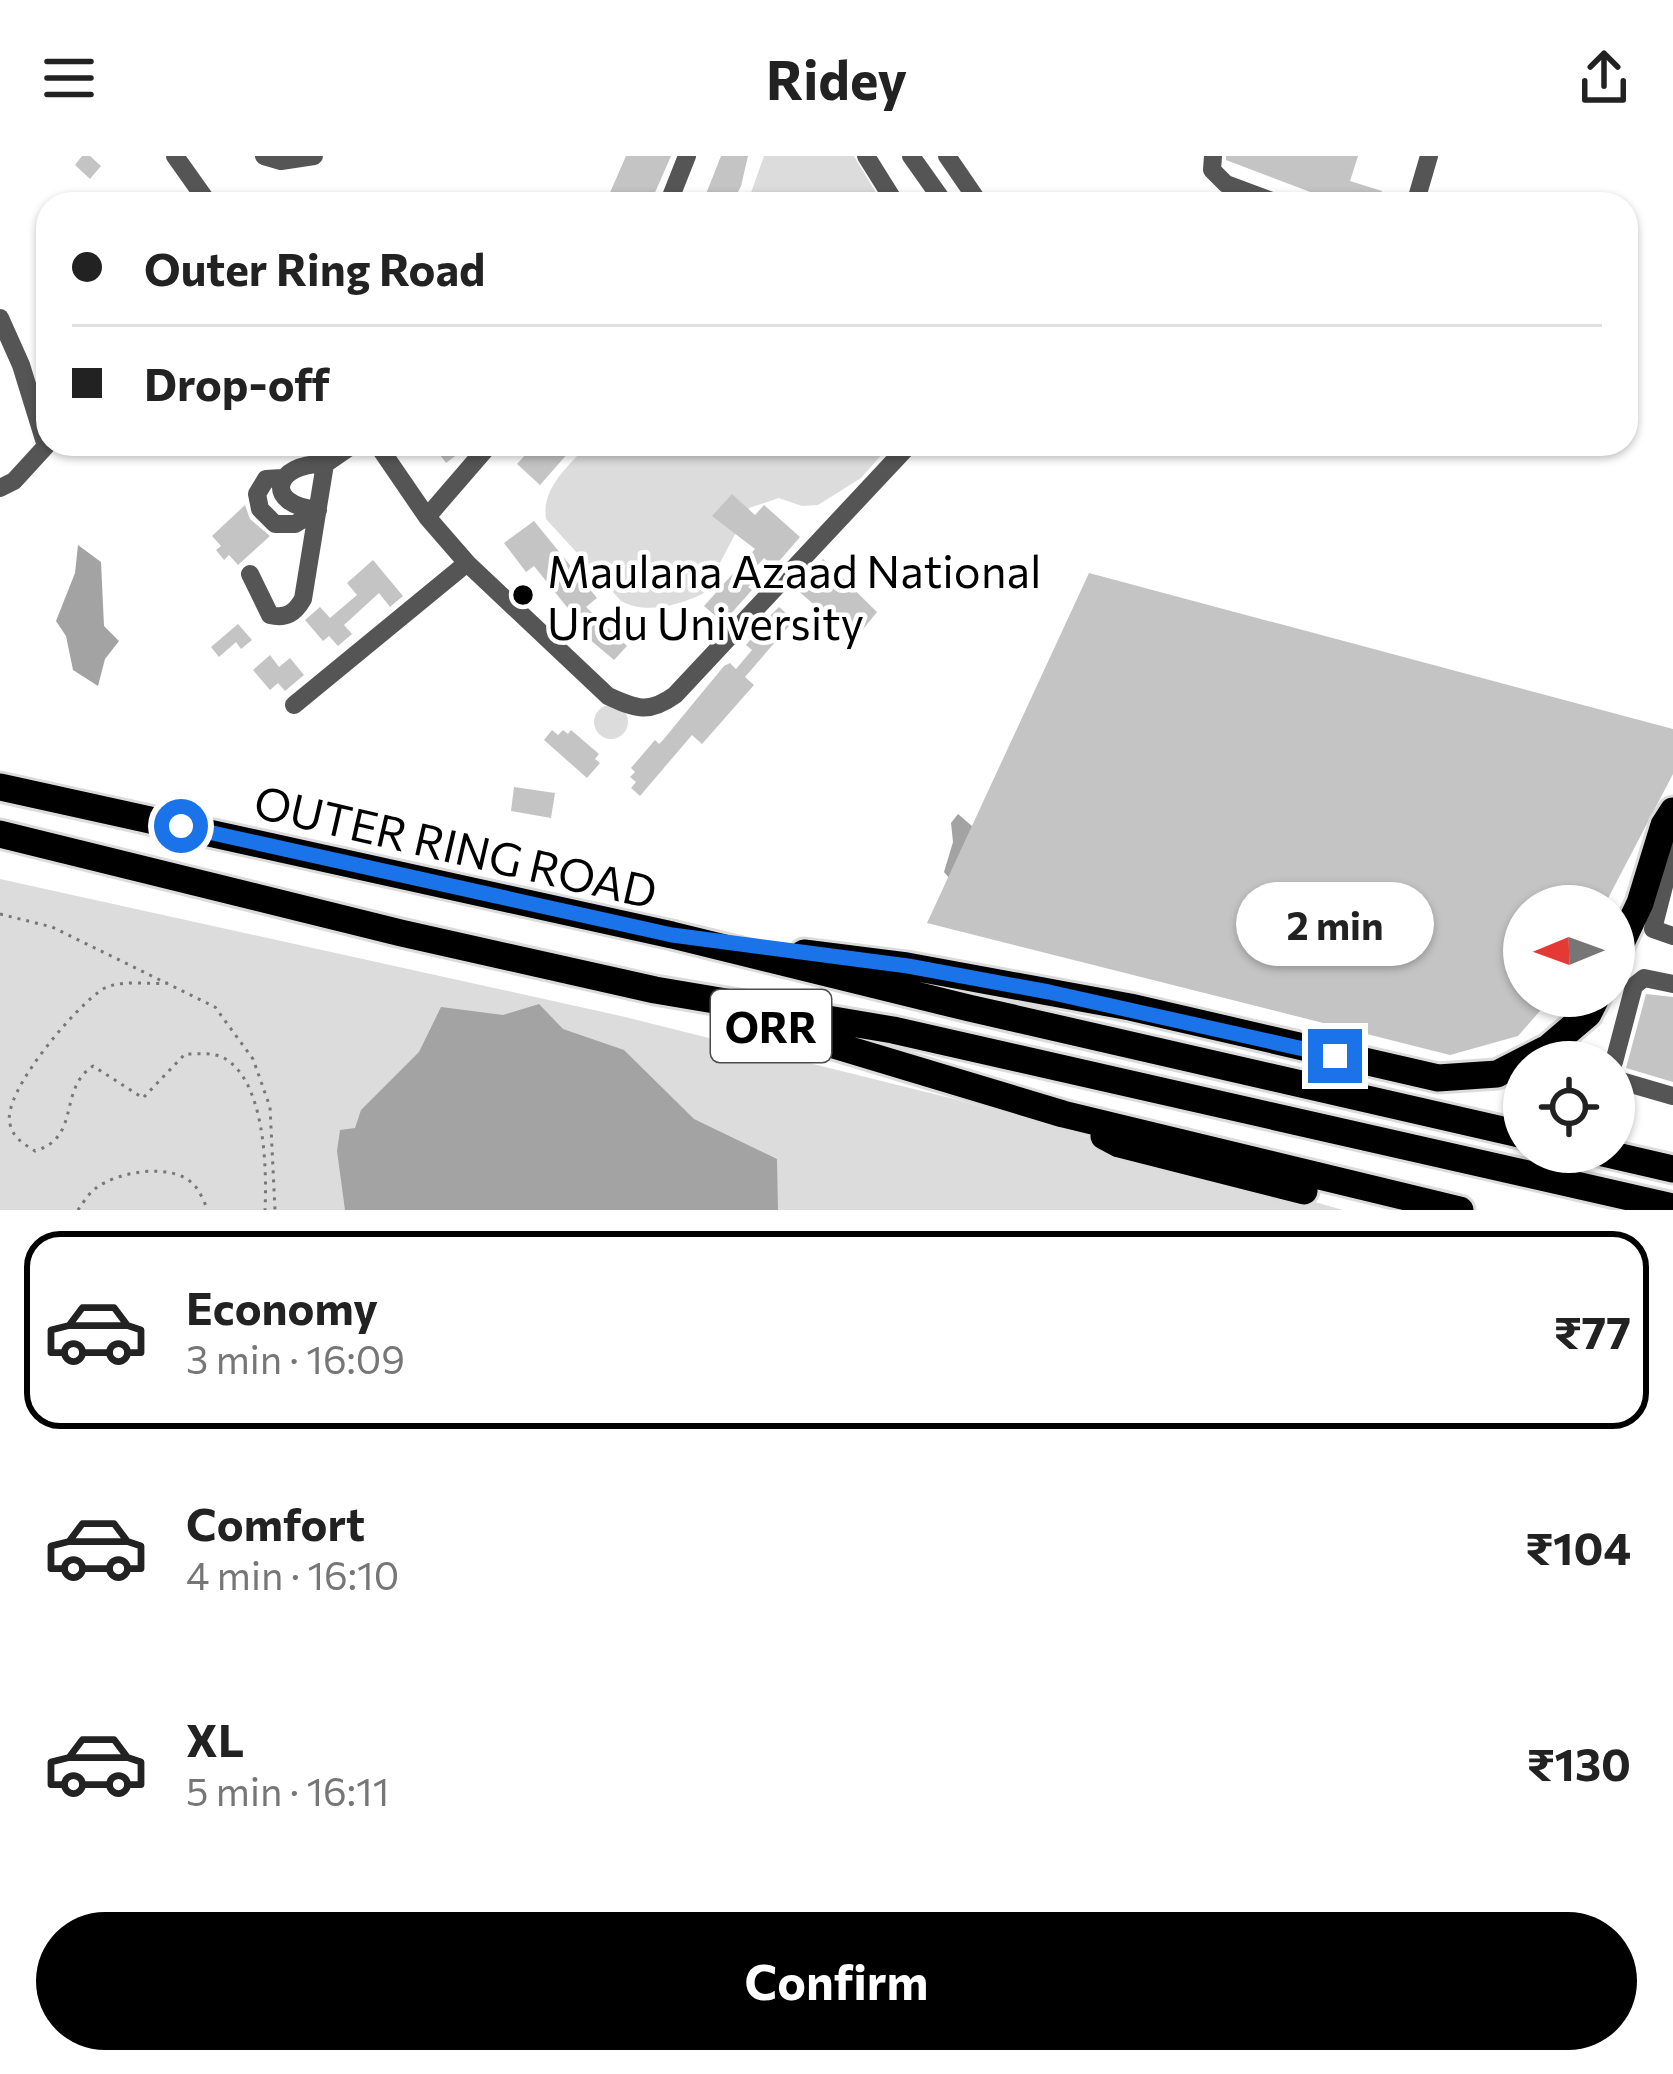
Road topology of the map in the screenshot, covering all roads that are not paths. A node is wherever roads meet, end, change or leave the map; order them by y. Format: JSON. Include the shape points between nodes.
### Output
{"nodes":[{"id":1,"x":175,"y":156,"type":"edge"},
{"id":2,"x":265,"y":156,"type":"edge"},
{"id":3,"x":314,"y":156,"type":"edge"},
{"id":4,"x":687,"y":156,"type":"edge"},
{"id":5,"x":866,"y":156,"type":"edge"},
{"id":6,"x":911,"y":156,"type":"edge"},
{"id":7,"x":947,"y":156,"type":"edge"},
{"id":8,"x":1213,"y":156,"type":"edge"},
{"id":9,"x":1429,"y":156,"type":"edge"},
{"id":10,"x":200,"y":192,"type":"edge"},
{"id":11,"x":673,"y":192,"type":"edge"},
{"id":12,"x":888,"y":192,"type":"edge"},
{"id":13,"x":936,"y":192,"type":"edge"},
{"id":14,"x":972,"y":192,"type":"edge"},
{"id":15,"x":1248,"y":192,"type":"edge"},
{"id":16,"x":1418,"y":192,"type":"edge"},
{"id":17,"x":0,"y":318,"type":"edge"},
{"id":18,"x":36,"y":414,"type":"edge"},
{"id":19,"x":37,"y":456,"type":"edge"},
{"id":20,"x":337,"y":456,"type":"edge"},
{"id":21,"x":385,"y":456,"type":"edge"},
{"id":22,"x":480,"y":456,"type":"edge"},
{"id":23,"x":899,"y":456,"type":"edge"},
{"id":24,"x":325,"y":464,"type":"junction"},
{"id":25,"x":0,"y":488,"type":"edge"},
{"id":26,"x":318,"y":510,"type":"junction"},
{"id":27,"x":427,"y":517,"type":"junction"},
{"id":28,"x":467,"y":563,"type":"junction"},
{"id":29,"x":250,"y":574,"type":"dead end"},
{"id":30,"x":294,"y":705,"type":"dead end"},
{"id":31,"x":0,"y":787,"type":"edge"},
{"id":32,"x":1673,"y":811,"type":"edge"},
{"id":33,"x":0,"y":834,"type":"edge"},
{"id":34,"x":1673,"y":851,"type":"edge"},
{"id":35,"x":1635,"y":914,"type":"edge"},
{"id":36,"x":1673,"y":937,"type":"edge"},
{"id":37,"x":1673,"y":962,"type":"edge"},
{"id":38,"x":1644,"y":978,"type":"junction"},
{"id":39,"x":904,"y":979,"type":"junction"},
{"id":40,"x":1673,"y":984,"type":"edge"},
{"id":41,"x":656,"y":990,"type":"junction"},
{"id":42,"x":1586,"y":1017,"type":"edge"},
{"id":43,"x":1620,"y":1041,"type":"edge"},
{"id":44,"x":1635,"y":1085,"type":"edge"},
{"id":45,"x":1673,"y":1096,"type":"edge"},
{"id":46,"x":1064,"y":1114,"type":"junction"},
{"id":47,"x":1503,"y":1130,"type":"edge"},
{"id":48,"x":1635,"y":1160,"type":"edge"},
{"id":49,"x":1673,"y":1168,"type":"edge"},
{"id":50,"x":1673,"y":1207,"type":"edge"},
{"id":51,"x":1378,"y":1210,"type":"edge"},
{"id":52,"x":1460,"y":1210,"type":"edge"}],
"edges":[{"from":1,"to":10,"type":"street"},
{"from":2,"to":3,"type":"street"},
{"from":4,"to":11,"type":"street"},
{"from":5,"to":12,"type":"street"},
{"from":6,"to":13,"type":"street"},
{"from":7,"to":14,"type":"street"},
{"from":8,"to":15,"type":"street","via":[[1212,170]]},
{"from":9,"to":16,"type":"street"},
{"from":17,"to":18,"type":"street"},
{"from":19,"to":25,"type":"street"},
{"from":20,"to":24,"type":"street"},
{"from":21,"to":27,"type":"street"},
{"from":22,"to":27,"type":"street"},
{"from":23,"to":28,"type":"street","via":[[659,707],[632,708],[608,696]]},
{"from":24,"to":26,"type":"street"},
{"from":24,"to":26,"type":"street","via":[[288,470],[281,490],[297,508]]},
{"from":26,"to":29,"type":"street","via":[[297,609],[270,615]]},
{"from":27,"to":28,"type":"street"},
{"from":28,"to":30,"type":"street"},
{"from":31,"to":39,"type":"highway","name":"OUTER RING ROAD","number":"ORR"},
{"from":32,"to":35,"type":"highway"},
{"from":33,"to":41,"type":"highway","number":"ORR"},
{"from":34,"to":36,"type":"street","via":[[1653,929]]},
{"from":37,"to":38,"type":"street","via":[[1670,974]]},
{"from":38,"to":40,"type":"street"},
{"from":38,"to":43,"type":"street","via":[[1634,986]]},
{"from":39,"to":42,"type":"highway","number":"ORR","via":[[975,980],[1130,1007],[1438,1078],[1498,1074]]},
{"from":39,"to":47,"type":"highway","name":"OUTER RING ROAD","number":"ORR","via":[[969,1008]]},
{"from":41,"to":46,"type":"highway","number":"ORR"},
{"from":41,"to":50,"type":"highway","number":"ORR","via":[[892,1030]]},
{"from":44,"to":45,"type":"street"},
{"from":46,"to":51,"type":"highway","number":"ORR","via":[[1119,1144]]},
{"from":46,"to":52,"type":"highway","number":"ORR"},
{"from":48,"to":49,"type":"highway"}]}
